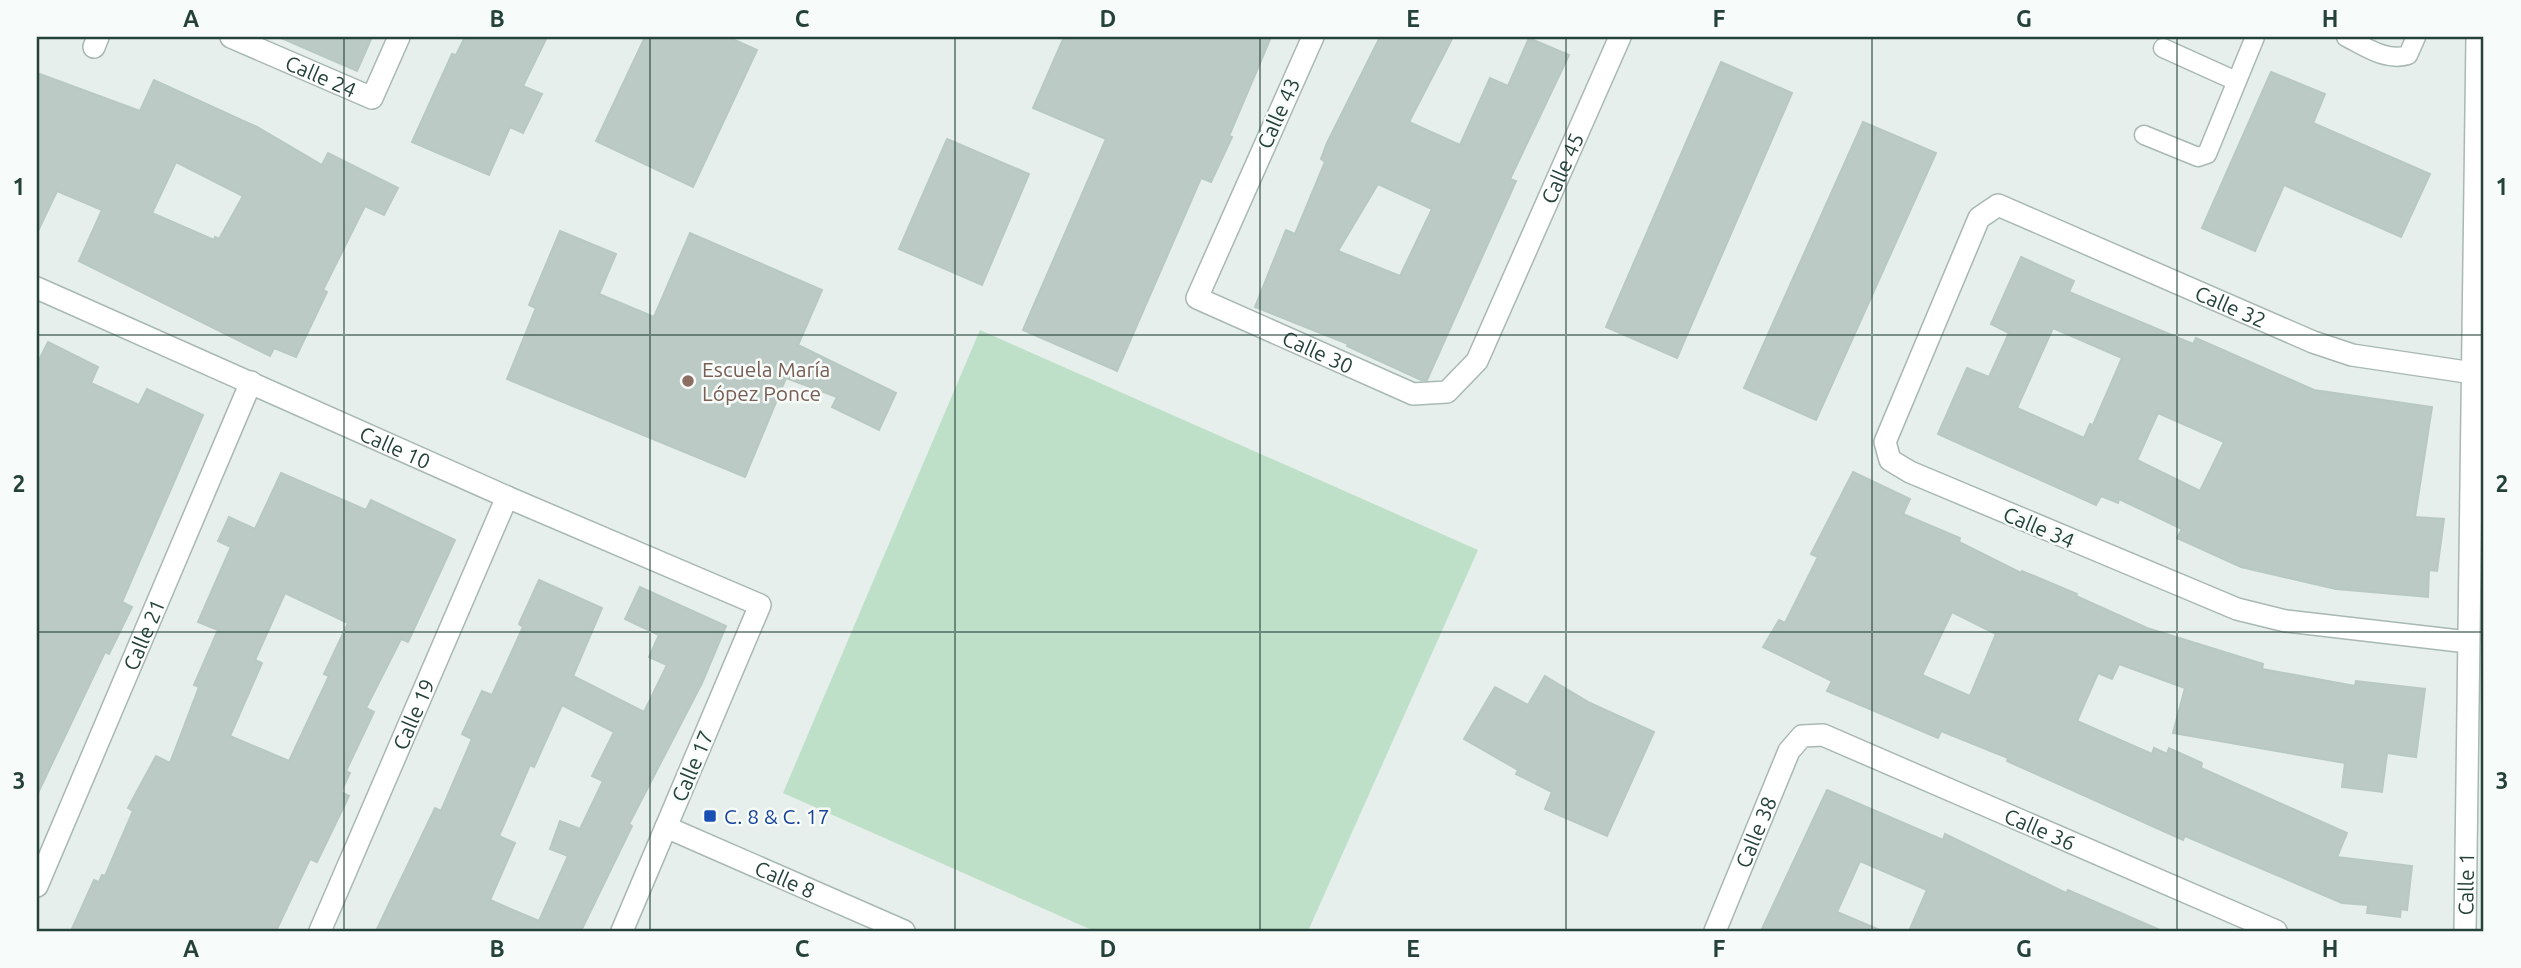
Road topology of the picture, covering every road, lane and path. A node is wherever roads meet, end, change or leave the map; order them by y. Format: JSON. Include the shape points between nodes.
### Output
{"nodes":[{"id":1,"x":231,"y":37,"type":"edge"},
{"id":2,"x":400,"y":37,"type":"edge"},
{"id":3,"x":1312,"y":37,"type":"edge"},
{"id":4,"x":1620,"y":37,"type":"edge"},
{"id":5,"x":2255,"y":37,"type":"edge"},
{"id":6,"x":2346,"y":37,"type":"edge"},
{"id":7,"x":2416,"y":37,"type":"edge"},
{"id":8,"x":2477,"y":37,"type":"edge"},
{"id":9,"x":2163,"y":48,"type":"dead end"},
{"id":10,"x":2236,"y":80,"type":"junction"},
{"id":11,"x":2144,"y":135,"type":"dead end"},
{"id":12,"x":1244,"y":190,"type":"joint"},
{"id":13,"x":1998,"y":205,"type":"joint"},
{"id":14,"x":37,"y":288,"type":"edge"},
{"id":15,"x":1504,"y":299,"type":"joint"},
{"id":16,"x":2473,"y":373,"type":"junction"},
{"id":17,"x":251,"y":382,"type":"junction"},
{"id":18,"x":507,"y":497,"type":"junction"},
{"id":19,"x":755,"y":603,"type":"joint"},
{"id":20,"x":2468,"y":642,"type":"junction"},
{"id":21,"x":1802,"y":736,"type":"joint"},
{"id":22,"x":666,"y":827,"type":"junction"},
{"id":23,"x":37,"y":886,"type":"edge"},
{"id":24,"x":320,"y":931,"type":"edge"},
{"id":25,"x":622,"y":931,"type":"edge"},
{"id":26,"x":904,"y":931,"type":"edge"},
{"id":27,"x":1714,"y":931,"type":"edge"},
{"id":28,"x":2276,"y":931,"type":"edge"},
{"id":29,"x":2465,"y":931,"type":"edge"}],
"edges":[{"from":1,"to":2,"type":"street","name":"Calle 24","via":[[372,98]]},
{"from":3,"to":12,"type":"street","name":"Calle 43"},
{"from":4,"to":15,"type":"street","name":"Calle 45"},
{"from":5,"to":10,"type":"lane"},
{"from":6,"to":7,"type":"lane","via":[[2399,58],[2408,55]]},
{"from":8,"to":16,"type":"street","name":"Calle 1"},
{"from":9,"to":10,"type":"lane"},
{"from":10,"to":11,"type":"lane","via":[[2207,154],[2198,157]]},
{"from":12,"to":15,"type":"street","name":"Calle 30","via":[[1197,298],[1413,394],[1447,392],[1477,361]]},
{"from":13,"to":16,"type":"street","name":"Calle 32","via":[[2313,342],[2352,355]]},
{"from":13,"to":20,"type":"street","name":"Calle 34","via":[[1979,218],[1885,442],[1890,460],[2237,609],[2286,621]]},
{"from":14,"to":17,"type":"street","name":"Calle 10"},
{"from":16,"to":20,"type":"street","name":"Calle 1"},
{"from":17,"to":18,"type":"street","name":"Calle 10"},
{"from":17,"to":23,"type":"street","name":"Calle 21"},
{"from":18,"to":19,"type":"street","name":"Calle 10"},
{"from":18,"to":24,"type":"street","name":"Calle 19"},
{"from":19,"to":22,"type":"street","name":"Calle 17","via":[[760,605]]},
{"from":20,"to":29,"type":"street","name":"Calle 1"},
{"from":21,"to":27,"type":"street","name":"Calle 38","via":[[1789,751]]},
{"from":21,"to":28,"type":"street","name":"Calle 36","via":[[1823,735]]},
{"from":22,"to":25,"type":"street","name":"Calle 17"},
{"from":22,"to":26,"type":"street","name":"Calle 8"}]}
